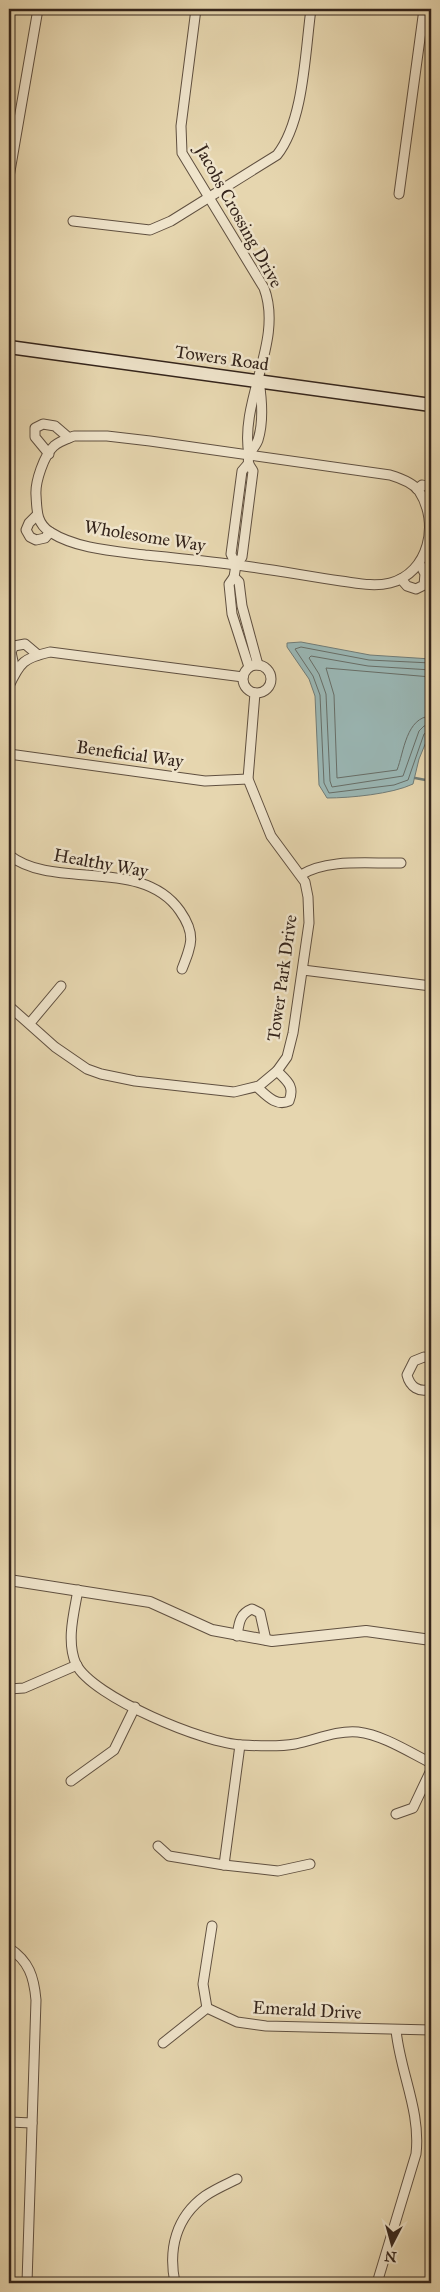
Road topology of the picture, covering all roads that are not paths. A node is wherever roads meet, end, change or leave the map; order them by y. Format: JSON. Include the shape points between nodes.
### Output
{"nodes":[{"id":1,"x":38,"y":9,"type":"edge"},
{"id":2,"x":196,"y":9,"type":"edge"},
{"id":3,"x":311,"y":9,"type":"edge"},
{"id":4,"x":424,"y":9,"type":"edge"},
{"id":5,"x":10,"y":162,"type":"edge"},
{"id":6,"x":9,"y":177,"type":"edge"},
{"id":7,"x":399,"y":194,"type":"dead end"},
{"id":8,"x":208,"y":198,"type":"junction"},
{"id":9,"x":73,"y":221,"type":"dead end"},
{"id":10,"x":9,"y":347,"type":"edge"},
{"id":11,"x":259,"y":380,"type":"junction"},
{"id":12,"x":431,"y":404,"type":"edge"},
{"id":13,"x":69,"y":438,"type":"junction"},
{"id":14,"x":49,"y":454,"type":"junction"},
{"id":15,"x":248,"y":460,"type":"junction"},
{"id":16,"x":431,"y":487,"type":"edge"},
{"id":17,"x":417,"y":489,"type":"junction"},
{"id":18,"x":430,"y":510,"type":"edge"},
{"id":19,"x":37,"y":514,"type":"junction"},
{"id":20,"x":50,"y":532,"type":"junction"},
{"id":21,"x":420,"y":564,"type":"junction"},
{"id":22,"x":236,"y":565,"type":"junction"},
{"id":23,"x":401,"y":579,"type":"junction"},
{"id":24,"x":38,"y":655,"type":"junction"},
{"id":25,"x":253,"y":666,"type":"junction"},
{"id":26,"x":16,"y":671,"type":"junction"},
{"id":27,"x":243,"y":677,"type":"junction"},
{"id":28,"x":9,"y":686,"type":"edge"},
{"id":29,"x":255,"y":693,"type":"junction"},
{"id":30,"x":9,"y":754,"type":"edge"},
{"id":31,"x":248,"y":779,"type":"junction"},
{"id":32,"x":9,"y":855,"type":"edge"},
{"id":33,"x":401,"y":863,"type":"dead end"},
{"id":34,"x":301,"y":875,"type":"junction"},
{"id":35,"x":182,"y":969,"type":"dead end"},
{"id":36,"x":303,"y":970,"type":"junction"},
{"id":37,"x":61,"y":986,"type":"dead end"},
{"id":38,"x":431,"y":986,"type":"edge"},
{"id":39,"x":9,"y":1006,"type":"edge"},
{"id":40,"x":30,"y":1023,"type":"junction"},
{"id":41,"x":277,"y":1071,"type":"junction"},
{"id":42,"x":256,"y":1086,"type":"junction"},
{"id":43,"x":431,"y":1359,"type":"edge"},
{"id":44,"x":431,"y":1388,"type":"edge"},
{"id":45,"x":9,"y":1580,"type":"edge"},
{"id":46,"x":78,"y":1590,"type":"junction"},
{"id":47,"x":237,"y":1636,"type":"junction"},
{"id":48,"x":266,"y":1640,"type":"junction"},
{"id":49,"x":431,"y":1640,"type":"edge"},
{"id":50,"x":77,"y":1665,"type":"junction"},
{"id":51,"x":9,"y":1689,"type":"edge"},
{"id":52,"x":135,"y":1707,"type":"junction"},
{"id":53,"x":240,"y":1745,"type":"junction"},
{"id":54,"x":431,"y":1762,"type":"edge"},
{"id":55,"x":431,"y":1770,"type":"edge"},
{"id":56,"x":71,"y":1781,"type":"dead end"},
{"id":57,"x":396,"y":1814,"type":"dead end"},
{"id":58,"x":158,"y":1846,"type":"dead end"},
{"id":59,"x":310,"y":1864,"type":"dead end"},
{"id":60,"x":224,"y":1865,"type":"junction"},
{"id":61,"x":212,"y":1926,"type":"dead end"},
{"id":62,"x":9,"y":1948,"type":"edge"},
{"id":63,"x":207,"y":2008,"type":"junction"},
{"id":64,"x":396,"y":2030,"type":"junction"},
{"id":65,"x":431,"y":2030,"type":"edge"},
{"id":66,"x":163,"y":2043,"type":"dead end"},
{"id":67,"x":9,"y":2122,"type":"edge"},
{"id":68,"x":32,"y":2123,"type":"junction"},
{"id":69,"x":237,"y":2179,"type":"dead end"},
{"id":70,"x":27,"y":2283,"type":"edge"},
{"id":71,"x":175,"y":2283,"type":"edge"},
{"id":72,"x":377,"y":2283,"type":"edge"}],
"edges":[{"from":1,"to":5,"type":"street"},
{"from":2,"to":8,"type":"street","name":"Jacobs Crossing Drive","via":[[181,126],[182,153]]},
{"from":3,"to":8,"type":"street","via":[[296,114],[287,142],[265,164]]},
{"from":4,"to":7,"type":"street"},
{"from":5,"to":6,"type":"street"},
{"from":8,"to":9,"type":"street","via":[[150,230]]},
{"from":8,"to":11,"type":"street","name":"Jacobs Crossing Drive","via":[[269,301]]},
{"from":10,"to":11,"type":"main road","name":"Towers Road"},
{"from":11,"to":12,"type":"main road","name":"Towers Road"},
{"from":11,"to":15,"type":"street","via":[[262,400],[260,427],[258,441]]},
{"from":13,"to":14,"type":"street","via":[[52,448]]},
{"from":13,"to":14,"type":"street","via":[[55,426],[42,424],[35,428],[35,437]]},
{"from":13,"to":15,"type":"street","via":[[106,436]]},
{"from":14,"to":19,"type":"street","via":[[36,491]]},
{"from":15,"to":17,"type":"street","via":[[390,475]]},
{"from":15,"to":22,"type":"street","via":[[253,472],[242,557]]},
{"from":16,"to":17,"type":"street"},
{"from":17,"to":18,"type":"street"},
{"from":18,"to":21,"type":"street","via":[[430,535]]},
{"from":19,"to":20,"type":"street"},
{"from":19,"to":20,"type":"street","via":[[26,530],[30,537],[36,540],[45,538]]},
{"from":20,"to":22,"type":"street","name":"Wholesome Way","via":[[106,550]]},
{"from":21,"to":23,"type":"street"},
{"from":21,"to":23,"type":"street","via":[[425,574],[424,585],[416,589]]},
{"from":22,"to":23,"type":"street","name":"Wholesome Way","via":[[373,585]]},
{"from":22,"to":25,"type":"street","via":[[234,577],[239,582]]},
{"from":24,"to":26,"type":"street","via":[[30,656]]},
{"from":24,"to":26,"type":"street","via":[[24,644],[14,646],[11,652]]},
{"from":24,"to":27,"type":"street","via":[[50,652],[81,655]]},
{"from":25,"to":27,"type":"street"},
{"from":25,"to":29,"type":"street","via":[[266,668],[271,680],[264,691]]},
{"from":26,"to":28,"type":"street"},
{"from":27,"to":29,"type":"street","via":[[246,688]]},
{"from":29,"to":31,"type":"street","name":"Tower Park Drive"},
{"from":30,"to":31,"type":"street","name":"Beneficial Way","via":[[205,781]]},
{"from":31,"to":34,"type":"street","name":"Tower Park Drive","via":[[271,836]]},
{"from":32,"to":35,"type":"street","name":"Healthy Way","via":[[31,866],[133,881],[158,890],[178,908],[192,933],[191,948]]},
{"from":33,"to":34,"type":"street","via":[[325,864]]},
{"from":34,"to":36,"type":"street","name":"Tower Park Drive","via":[[308,897]]},
{"from":36,"to":38,"type":"street"},
{"from":36,"to":41,"type":"street","name":"Tower Park Drive","via":[[291,1047]]},
{"from":37,"to":40,"type":"street"},
{"from":39,"to":40,"type":"street","name":"Tower Park Drive"},
{"from":40,"to":42,"type":"street","name":"Tower Park Drive","via":[[63,1052],[87,1069],[101,1074],[224,1092],[244,1091]]},
{"from":41,"to":42,"type":"street","name":"Tower Park Drive"},
{"from":41,"to":42,"type":"street","via":[[290,1083],[290,1101],[274,1101]]},
{"from":43,"to":44,"type":"street","via":[[424,1357],[414,1361],[407,1374],[415,1388]]},
{"from":45,"to":46,"type":"street"},
{"from":46,"to":47,"type":"street","via":[[150,1602],[212,1630]]},
{"from":46,"to":50,"type":"street","via":[[71,1640]]},
{"from":47,"to":48,"type":"street"},
{"from":47,"to":48,"type":"street","via":[[240,1618],[252,1609],[260,1613]]},
{"from":48,"to":49,"type":"street","via":[[366,1631]]},
{"from":50,"to":51,"type":"street","via":[[24,1688]]},
{"from":50,"to":52,"type":"street","via":[[85,1678],[100,1689]]},
{"from":52,"to":53,"type":"street","via":[[191,1734]]},
{"from":52,"to":56,"type":"street","via":[[114,1750]]},
{"from":53,"to":54,"type":"street","via":[[292,1744],[340,1733],[361,1732]]},
{"from":53,"to":60,"type":"street"},
{"from":55,"to":57,"type":"street","via":[[413,1808]]},
{"from":58,"to":60,"type":"street","via":[[170,1856]]},
{"from":59,"to":60,"type":"street","via":[[278,1871]]},
{"from":61,"to":63,"type":"street","via":[[203,1984]]},
{"from":62,"to":68,"type":"street","via":[[27,1965],[34,1979],[36,2020]]},
{"from":63,"to":64,"type":"street","name":"Emerald Drive","via":[[236,2022],[266,2026]]},
{"from":63,"to":66,"type":"street"},
{"from":64,"to":65,"type":"street","name":"Emerald Drive"},
{"from":64,"to":72,"type":"street","via":[[398,2054],[418,2135],[416,2154]]},
{"from":67,"to":68,"type":"street"},
{"from":68,"to":70,"type":"street"},
{"from":69,"to":71,"type":"street","via":[[206,2195],[179,2227],[172,2244],[171,2264]]}]}
